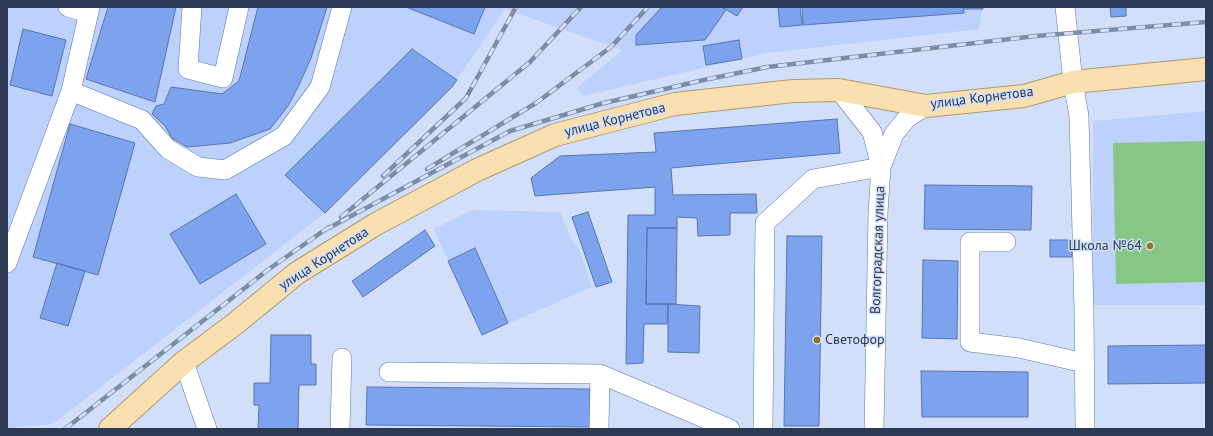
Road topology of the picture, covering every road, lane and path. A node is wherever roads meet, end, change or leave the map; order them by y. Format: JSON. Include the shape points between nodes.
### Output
{"nodes":[{"id":1,"x":68,"y":7,"type":"edge"},
{"id":2,"x":192,"y":7,"type":"edge"},
{"id":3,"x":239,"y":7,"type":"edge"},
{"id":4,"x":342,"y":7,"type":"edge"},
{"id":5,"x":1065,"y":7,"type":"edge"},
{"id":6,"x":89,"y":10,"type":"edge"},
{"id":7,"x":1206,"y":69,"type":"edge"},
{"id":8,"x":1073,"y":82,"type":"junction"},
{"id":9,"x":839,"y":90,"type":"junction"},
{"id":10,"x":71,"y":91,"type":"junction"},
{"id":11,"x":926,"y":106,"type":"junction"},
{"id":12,"x":881,"y":167,"type":"junction"},
{"id":13,"x":1006,"y":242,"type":"dead end"},
{"id":14,"x":7,"y":262,"type":"edge"},
{"id":15,"x":342,"y":358,"type":"dead end"},
{"id":16,"x":184,"y":362,"type":"junction"},
{"id":17,"x":1084,"y":363,"type":"junction"},
{"id":18,"x":389,"y":372,"type":"dead end"},
{"id":19,"x":600,"y":374,"type":"junction"},
{"id":20,"x":110,"y":429,"type":"edge"},
{"id":21,"x":207,"y":429,"type":"edge"},
{"id":22,"x":340,"y":429,"type":"edge"},
{"id":23,"x":598,"y":429,"type":"edge"},
{"id":24,"x":730,"y":429,"type":"edge"},
{"id":25,"x":763,"y":429,"type":"edge"},
{"id":26,"x":874,"y":429,"type":"edge"},
{"id":27,"x":1085,"y":429,"type":"edge"}],
"edges":[{"from":1,"to":6,"type":"street"},
{"from":2,"to":3,"type":"street","via":[[188,69],[223,78]]},
{"from":4,"to":10,"type":"street","via":[[320,87],[284,136],[225,170],[198,167],[168,149],[142,120]]},
{"from":5,"to":8,"type":"street"},
{"from":6,"to":10,"type":"street"},
{"from":7,"to":8,"type":"main road","name":"улица Корнетова"},
{"from":8,"to":11,"type":"main road","name":"улица Корнетова","via":[[1024,96]]},
{"from":8,"to":17,"type":"street","via":[[1079,116]]},
{"from":9,"to":11,"type":"main road","name":"улица Корнетова"},
{"from":9,"to":12,"type":"street","via":[[872,132]]},
{"from":9,"to":16,"type":"main road","name":"улица Корнетова","via":[[793,91],[675,104],[555,135],[477,170],[370,228],[297,273]]},
{"from":10,"to":14,"type":"street"},
{"from":11,"to":12,"type":"street","via":[[908,118],[894,134]]},
{"from":12,"to":25,"type":"street","via":[[813,179],[766,223]]},
{"from":12,"to":26,"type":"street","name":"Волгоградская улица"},
{"from":13,"to":17,"type":"street","via":[[970,242],[970,342],[1019,348]]},
{"from":15,"to":22,"type":"street"},
{"from":16,"to":20,"type":"main road","name":"улица Корнетова"},
{"from":16,"to":21,"type":"street"},
{"from":17,"to":27,"type":"street"},
{"from":18,"to":19,"type":"street"},
{"from":19,"to":23,"type":"street"},
{"from":19,"to":24,"type":"street"}]}
